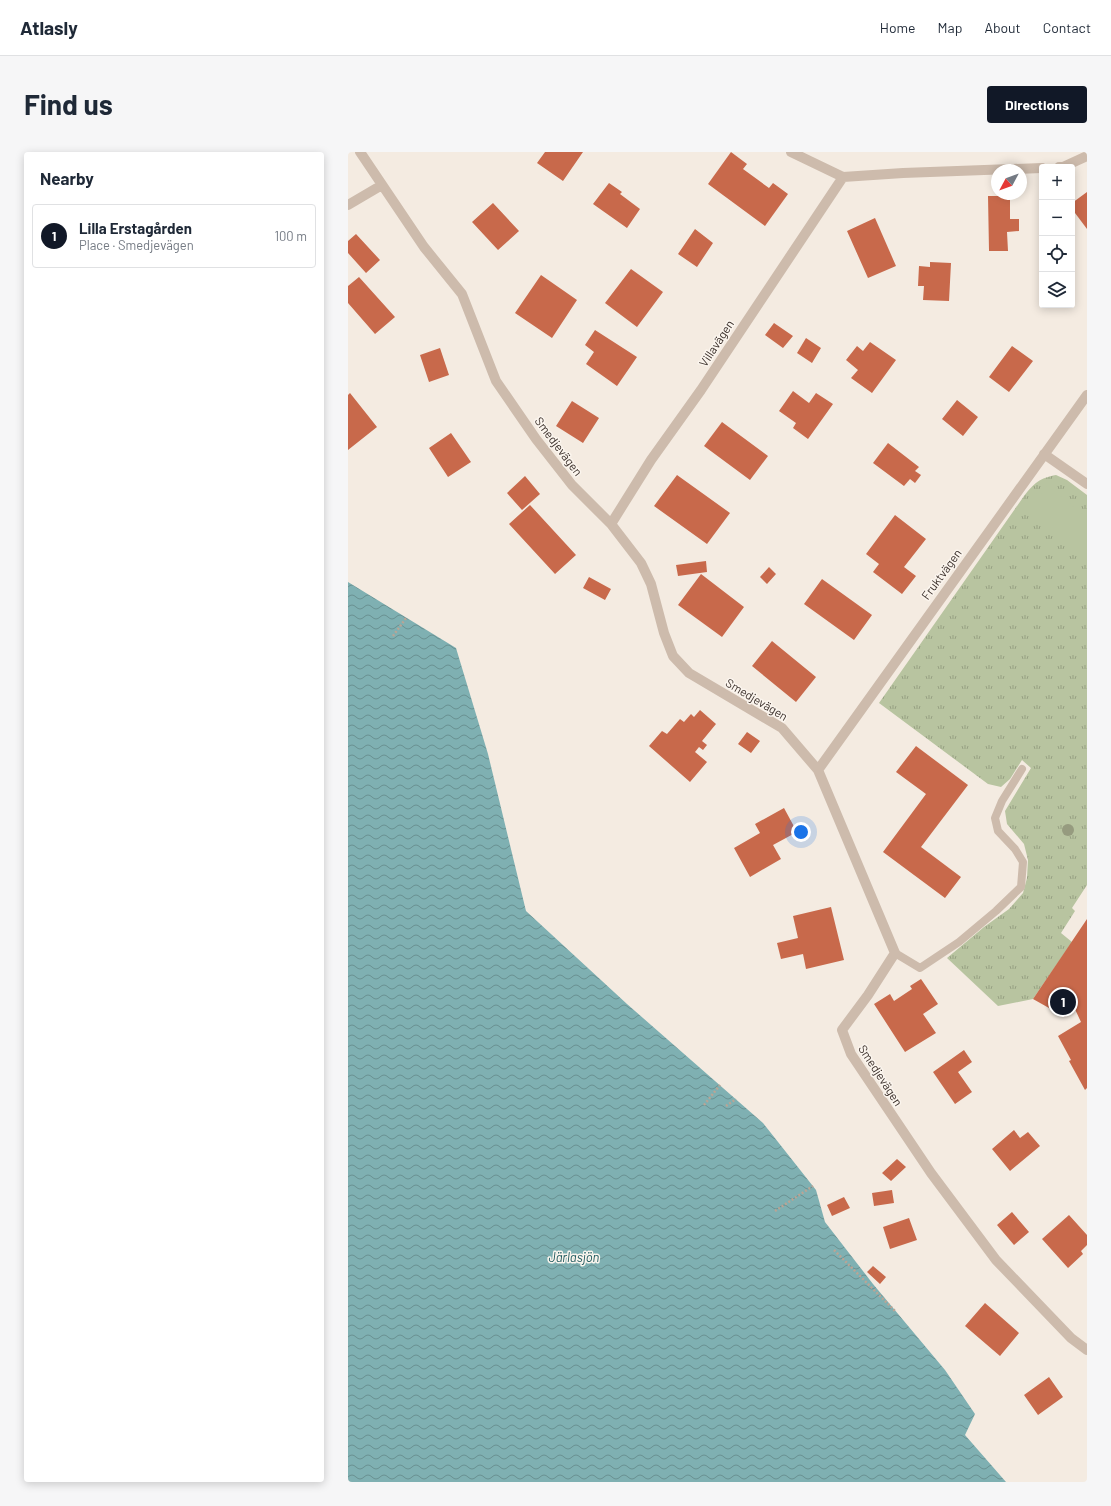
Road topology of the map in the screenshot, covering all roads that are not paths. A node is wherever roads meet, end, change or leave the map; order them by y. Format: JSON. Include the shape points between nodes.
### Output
{"nodes":[{"id":1,"x":360,"y":152,"type":"edge"},
{"id":2,"x":791,"y":152,"type":"edge"},
{"id":3,"x":1087,"y":156,"type":"edge"},
{"id":4,"x":1070,"y":164,"type":"edge"},
{"id":5,"x":1039,"y":168,"type":"edge"},
{"id":6,"x":843,"y":178,"type":"junction"},
{"id":7,"x":382,"y":185,"type":"junction"},
{"id":8,"x":348,"y":205,"type":"edge"},
{"id":9,"x":1087,"y":395,"type":"edge"},
{"id":10,"x":1044,"y":454,"type":"junction"},
{"id":11,"x":1087,"y":484,"type":"edge"},
{"id":12,"x":611,"y":524,"type":"junction"},
{"id":13,"x":1022,"y":769,"type":"dead end"},
{"id":14,"x":818,"y":770,"type":"junction"},
{"id":15,"x":895,"y":953,"type":"junction"},
{"id":16,"x":1087,"y":1350,"type":"edge"}],
"edges":[{"from":1,"to":7,"type":"street","name":"Smedjevägen"},
{"from":2,"to":6,"type":"street"},
{"from":3,"to":4,"type":"street"},
{"from":5,"to":6,"type":"street","via":[[903,172]]},
{"from":6,"to":12,"type":"street","name":"Villavägen","via":[[651,460]]},
{"from":7,"to":8,"type":"street"},
{"from":7,"to":12,"type":"street","name":"Smedjevägen","via":[[424,247],[462,294],[496,381],[572,485]]},
{"from":9,"to":10,"type":"street","name":"Fruktvägen"},
{"from":10,"to":11,"type":"street"},
{"from":10,"to":14,"type":"street","name":"Fruktvägen"},
{"from":12,"to":14,"type":"street","name":"Smedjevägen","via":[[640,563],[651,584],[673,656],[689,673],[782,728]]},
{"from":13,"to":15,"type":"lane","via":[[994,818],[998,831],[1023,862],[1021,887],[965,937],[920,968]]},
{"from":14,"to":15,"type":"street","name":"Smedjevägen"},
{"from":15,"to":16,"type":"street","name":"Smedjevägen","via":[[842,1030],[851,1054],[931,1173],[996,1260],[1071,1338]]}]}
